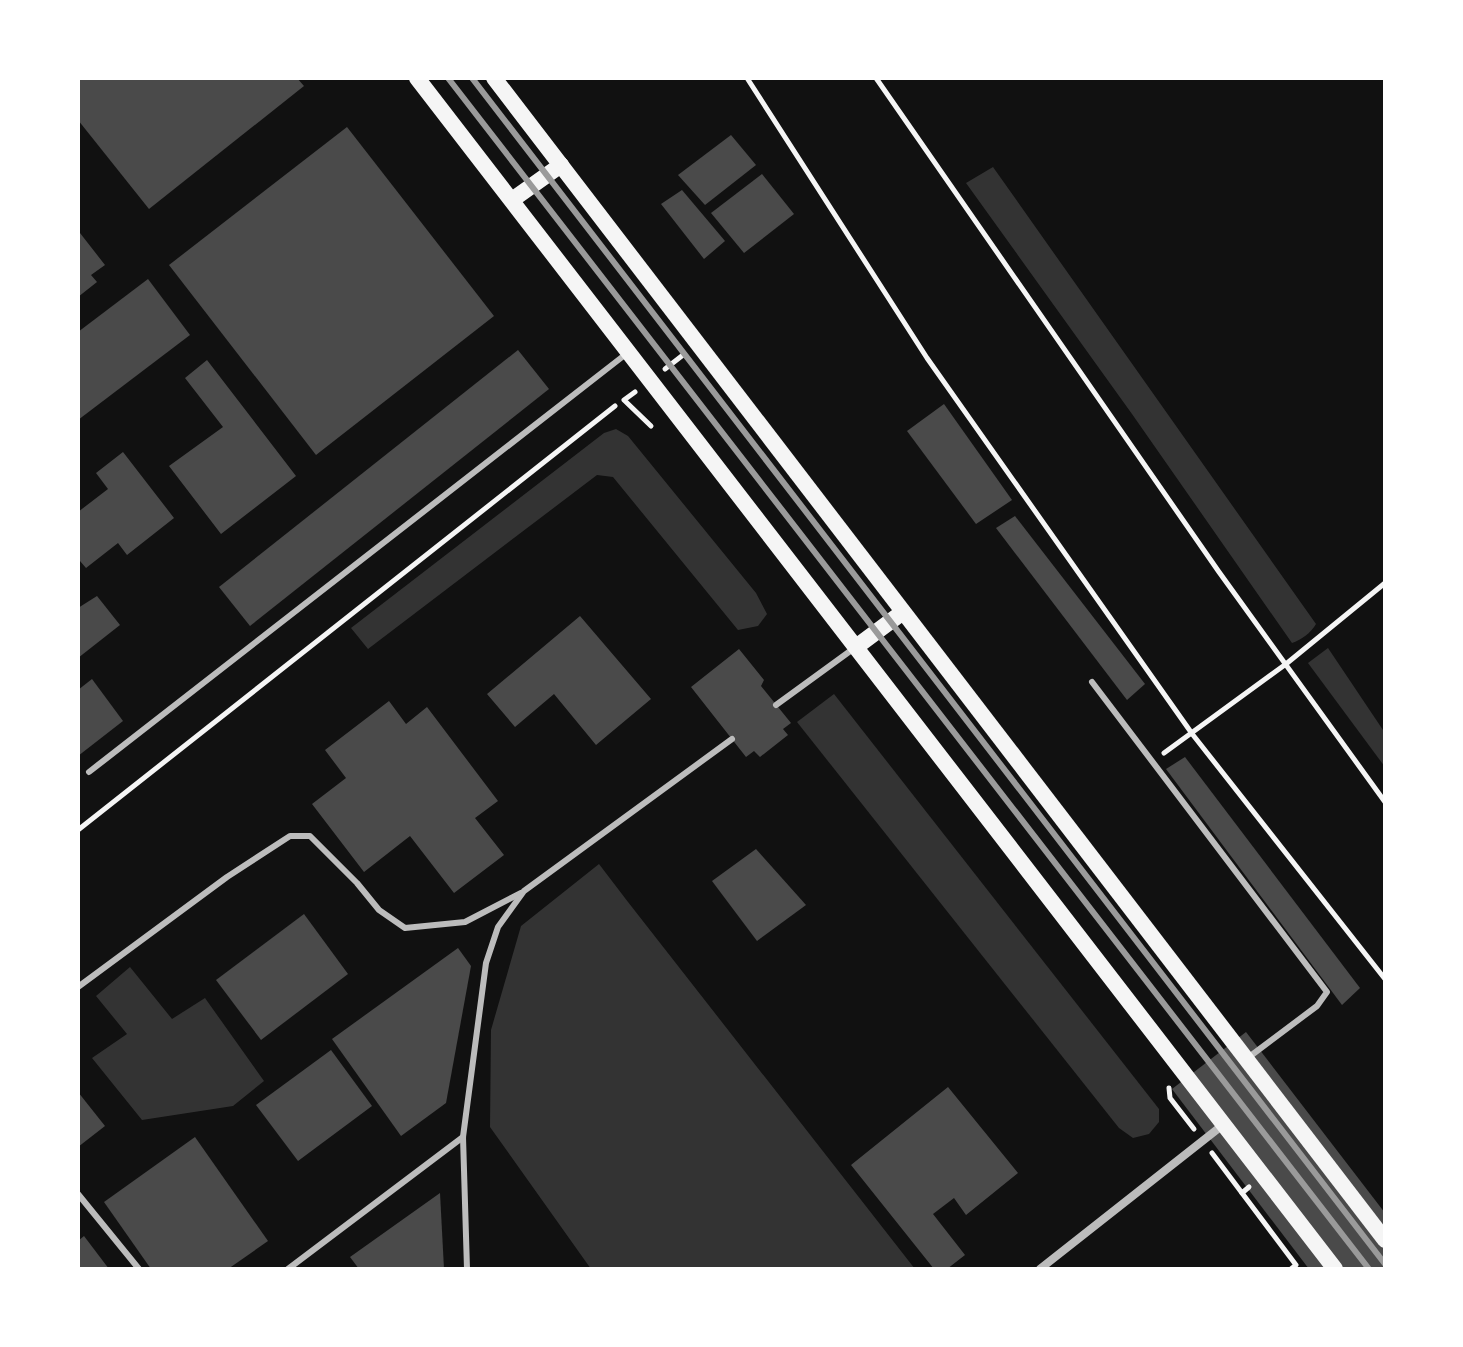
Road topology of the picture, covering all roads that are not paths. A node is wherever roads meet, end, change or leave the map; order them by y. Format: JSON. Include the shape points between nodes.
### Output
{"nodes":[{"id":1,"x":417,"y":78,"type":"edge"},
{"id":2,"x":494,"y":78,"type":"edge"},
{"id":3,"x":561,"y":165,"type":"junction"},
{"id":4,"x":512,"y":200,"type":"junction"},
{"id":5,"x":629,"y":352,"type":"junction"},
{"id":6,"x":903,"y":612,"type":"junction"},
{"id":7,"x":856,"y":647,"type":"junction"},
{"id":8,"x":1092,"y":682,"type":"dead end"},
{"id":9,"x":776,"y":705,"type":"dead end"},
{"id":10,"x":732,"y":739,"type":"dead end"},
{"id":11,"x":89,"y":772,"type":"dead end"},
{"id":12,"x":524,"y":891,"type":"junction"},
{"id":13,"x":78,"y":987,"type":"edge"},
{"id":14,"x":1246,"y":1059,"type":"junction"},
{"id":15,"x":1224,"y":1124,"type":"junction"},
{"id":16,"x":463,"y":1137,"type":"junction"},
{"id":17,"x":78,"y":1194,"type":"edge"},
{"id":18,"x":1385,"y":1240,"type":"edge"},
{"id":19,"x":139,"y":1269,"type":"edge"},
{"id":20,"x":288,"y":1269,"type":"edge"},
{"id":21,"x":467,"y":1269,"type":"edge"},
{"id":22,"x":1040,"y":1269,"type":"edge"},
{"id":23,"x":1335,"y":1269,"type":"edge"}],
"edges":[{"from":1,"to":4,"type":"main road"},
{"from":2,"to":3,"type":"main road"},
{"from":3,"to":4,"type":"main road"},
{"from":3,"to":6,"type":"main road"},
{"from":4,"to":5,"type":"main road"},
{"from":5,"to":7,"type":"main road"},
{"from":5,"to":11,"type":"lane"},
{"from":6,"to":7,"type":"main road"},
{"from":6,"to":14,"type":"main road"},
{"from":7,"to":9,"type":"lane"},
{"from":7,"to":15,"type":"main road"},
{"from":8,"to":14,"type":"lane","via":[[1327,992],[1317,1006]]},
{"from":10,"to":12,"type":"lane"},
{"from":12,"to":13,"type":"lane","via":[[465,922],[405,928],[379,910],[310,836],[290,836]]},
{"from":12,"to":16,"type":"lane","via":[[498,927],[486,963]]},
{"from":14,"to":18,"type":"main road"},
{"from":15,"to":22,"type":"street"},
{"from":15,"to":23,"type":"main road"},
{"from":16,"to":20,"type":"lane"},
{"from":16,"to":21,"type":"lane"},
{"from":17,"to":19,"type":"lane"}]}
